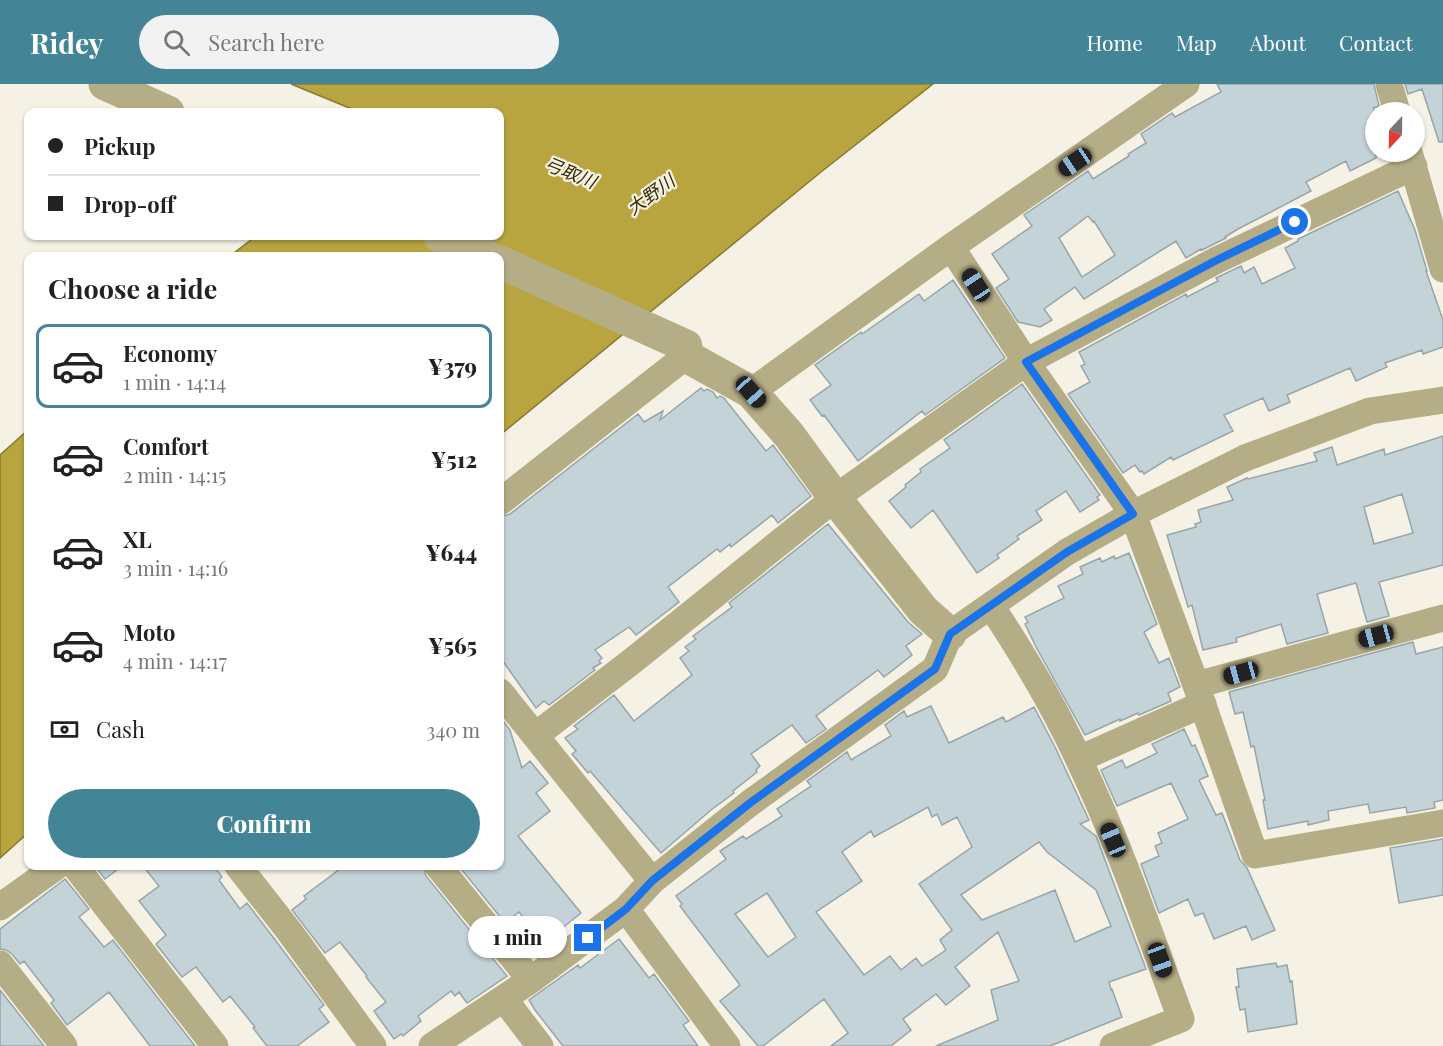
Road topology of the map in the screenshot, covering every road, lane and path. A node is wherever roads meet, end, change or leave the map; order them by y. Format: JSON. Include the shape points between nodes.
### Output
{"nodes":[{"id":1,"x":105,"y":84,"type":"edge"},
{"id":2,"x":1185,"y":84,"type":"edge"},
{"id":3,"x":1389,"y":84,"type":"edge"},
{"id":4,"x":1394,"y":102,"type":"edge"},
{"id":5,"x":159,"y":108,"type":"edge"},
{"id":6,"x":1403,"y":162,"type":"edge"},
{"id":7,"x":1412,"y":162,"type":"edge"},
{"id":8,"x":449,"y":240,"type":"edge"},
{"id":9,"x":951,"y":247,"type":"junction"},
{"id":10,"x":477,"y":252,"type":"edge"},
{"id":11,"x":504,"y":264,"type":"edge"},
{"id":12,"x":1443,"y":269,"type":"edge"},
{"id":13,"x":686,"y":351,"type":"junction"},
{"id":14,"x":1026,"y":362,"type":"junction"},
{"id":15,"x":751,"y":392,"type":"junction"},
{"id":16,"x":1443,"y":400,"type":"edge"},
{"id":17,"x":835,"y":498,"type":"junction"},
{"id":18,"x":504,"y":499,"type":"edge"},
{"id":19,"x":1133,"y":514,"type":"junction"},
{"id":20,"x":991,"y":606,"type":"junction"},
{"id":21,"x":1443,"y":618,"type":"edge"},
{"id":22,"x":950,"y":634,"type":"junction"},
{"id":23,"x":1199,"y":695,"type":"junction"},
{"id":24,"x":504,"y":701,"type":"edge"},
{"id":25,"x":536,"y":735,"type":"junction"},
{"id":26,"x":1079,"y":759,"type":"junction"},
{"id":27,"x":1443,"y":823,"type":"edge"},
{"id":28,"x":51,"y":870,"type":"edge"},
{"id":29,"x":78,"y":870,"type":"edge"},
{"id":30,"x":241,"y":870,"type":"edge"},
{"id":31,"x":441,"y":870,"type":"edge"},
{"id":32,"x":652,"y":881,"type":"junction"},
{"id":33,"x":0,"y":907,"type":"edge"},
{"id":34,"x":626,"y":909,"type":"junction"},
{"id":35,"x":0,"y":964,"type":"edge"},
{"id":36,"x":531,"y":980,"type":"junction"},
{"id":37,"x":504,"y":999,"type":"junction"},
{"id":38,"x":64,"y":1046,"type":"edge"},
{"id":39,"x":215,"y":1046,"type":"edge"},
{"id":40,"x":373,"y":1046,"type":"edge"},
{"id":41,"x":432,"y":1046,"type":"edge"},
{"id":42,"x":540,"y":1046,"type":"edge"},
{"id":43,"x":728,"y":1046,"type":"edge"},
{"id":44,"x":1113,"y":1046,"type":"edge"}],
"edges":[{"from":1,"to":5,"type":"street"},
{"from":2,"to":9,"type":"street"},
{"from":3,"to":4,"type":"street"},
{"from":6,"to":14,"type":"street"},
{"from":7,"to":12,"type":"street"},
{"from":8,"to":10,"type":"street"},
{"from":9,"to":14,"type":"street"},
{"from":9,"to":15,"type":"street"},
{"from":11,"to":13,"type":"street"},
{"from":13,"to":15,"type":"street"},
{"from":13,"to":18,"type":"street"},
{"from":14,"to":17,"type":"street"},
{"from":14,"to":19,"type":"street"},
{"from":15,"to":17,"type":"street","via":[[789,435]]},
{"from":16,"to":19,"type":"street","via":[[1370,411],[1245,458]]},
{"from":17,"to":22,"type":"street","via":[[923,610]]},
{"from":17,"to":25,"type":"street"},
{"from":19,"to":20,"type":"street","via":[[1067,552]]},
{"from":19,"to":23,"type":"street"},
{"from":20,"to":22,"type":"street"},
{"from":20,"to":26,"type":"street","via":[[1017,645]]},
{"from":21,"to":23,"type":"street"},
{"from":22,"to":32,"type":"street","via":[[935,669],[759,796]]},
{"from":23,"to":26,"type":"street"},
{"from":23,"to":27,"type":"street","via":[[1255,855]]},
{"from":24,"to":25,"type":"street"},
{"from":25,"to":32,"type":"street"},
{"from":26,"to":44,"type":"street","via":[[1181,1018]]},
{"from":28,"to":33,"type":"street"},
{"from":29,"to":39,"type":"street"},
{"from":30,"to":40,"type":"street"},
{"from":31,"to":36,"type":"street"},
{"from":32,"to":34,"type":"street"},
{"from":34,"to":36,"type":"street"},
{"from":34,"to":43,"type":"street"},
{"from":35,"to":38,"type":"street"},
{"from":36,"to":37,"type":"street"},
{"from":37,"to":41,"type":"street"},
{"from":37,"to":42,"type":"street"}]}
